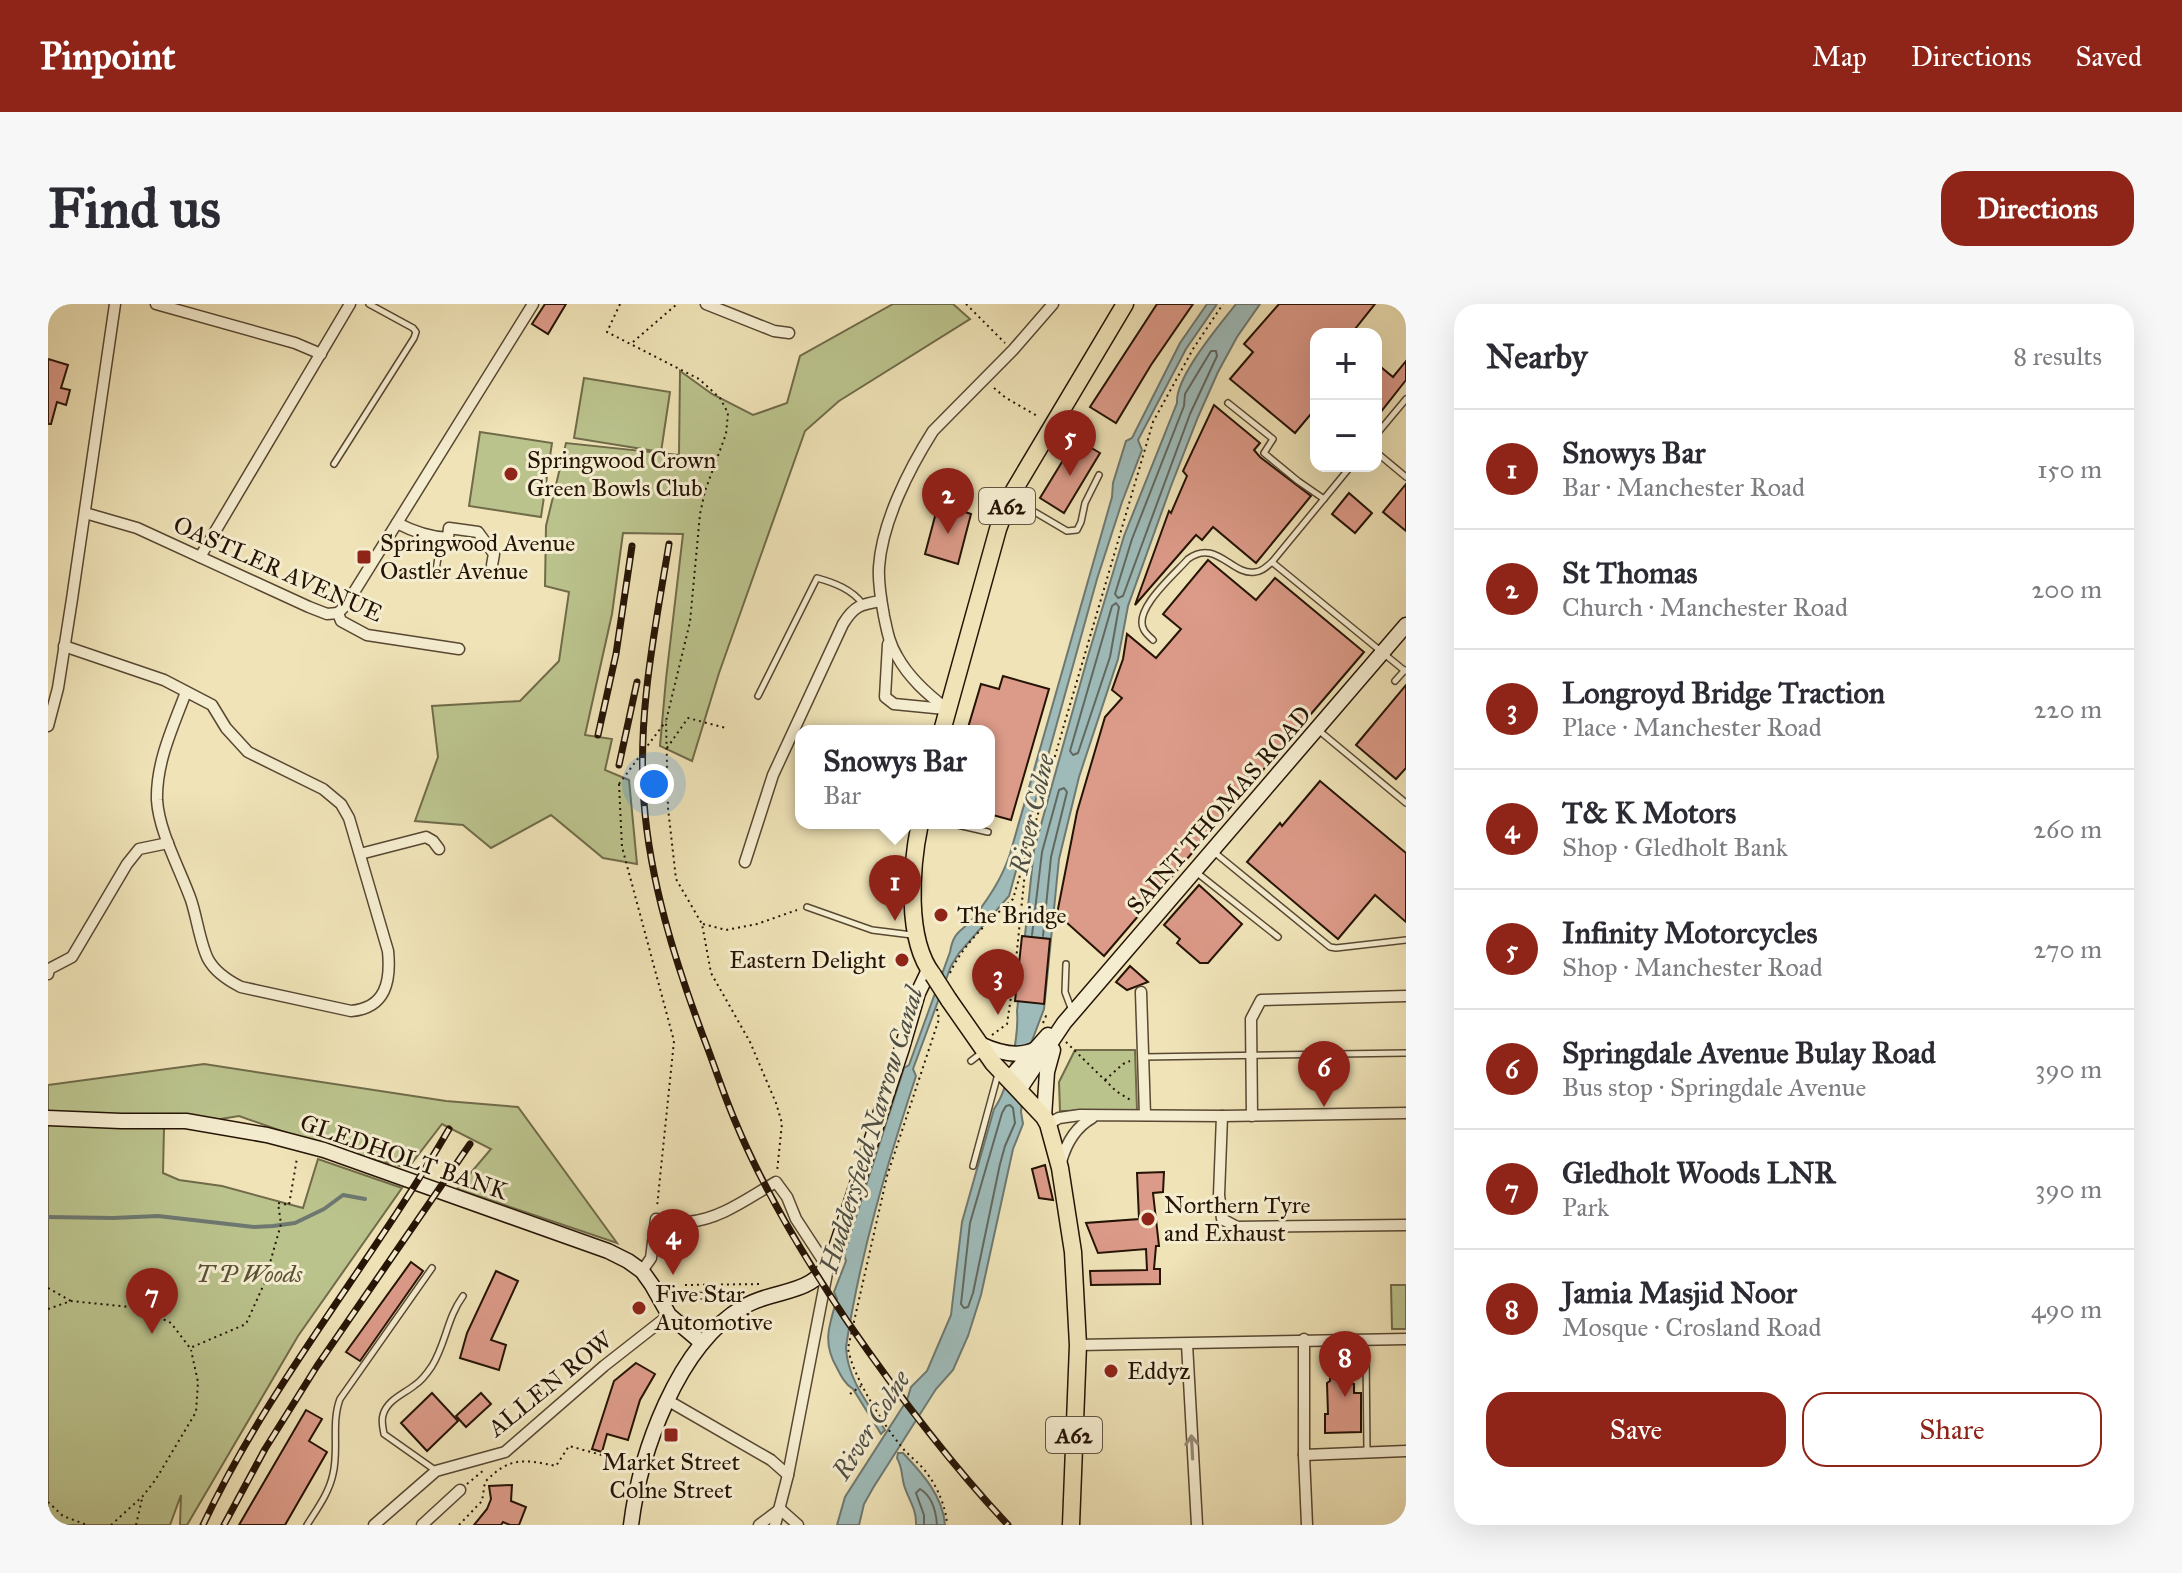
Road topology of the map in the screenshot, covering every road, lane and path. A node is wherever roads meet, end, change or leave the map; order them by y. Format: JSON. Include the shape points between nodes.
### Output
{"nodes":[{"id":1,"x":115,"y":304,"type":"edge"},
{"id":2,"x":156,"y":304,"type":"edge"},
{"id":3,"x":350,"y":304,"type":"edge"},
{"id":4,"x":369,"y":304,"type":"edge"},
{"id":5,"x":620,"y":304,"type":"edge"},
{"id":6,"x":677,"y":304,"type":"edge"},
{"id":7,"x":706,"y":304,"type":"edge"},
{"id":8,"x":966,"y":304,"type":"edge"},
{"id":9,"x":1053,"y":304,"type":"edge"},
{"id":10,"x":1125,"y":304,"type":"edge"},
{"id":11,"x":1223,"y":304,"type":"edge"},
{"id":12,"x":528,"y":306,"type":"edge"},
{"id":13,"x":789,"y":333,"type":"dead end"},
{"id":14,"x":632,"y":343,"type":"junction"},
{"id":15,"x":1013,"y":350,"type":"junction"},
{"id":16,"x":321,"y":354,"type":"junction"},
{"id":17,"x":984,"y":380,"type":"junction"},
{"id":18,"x":1406,"y":399,"type":"edge"},
{"id":19,"x":1228,"y":403,"type":"dead end"},
{"id":20,"x":1052,"y":424,"type":"junction"},
{"id":21,"x":1382,"y":428,"type":"edge"},
{"id":22,"x":1382,"y":457,"type":"edge"},
{"id":23,"x":334,"y":464,"type":"dead end"},
{"id":24,"x":1346,"y":472,"type":"edge"},
{"id":25,"x":1099,"y":475,"type":"dead end"},
{"id":26,"x":1406,"y":477,"type":"edge"},
{"id":27,"x":1010,"y":497,"type":"junction"},
{"id":28,"x":1324,"y":499,"type":"junction"},
{"id":29,"x":85,"y":513,"type":"junction"},
{"id":30,"x":397,"y":523,"type":"junction"},
{"id":31,"x":441,"y":538,"type":"junction"},
{"id":32,"x":200,"y":557,"type":"junction"},
{"id":33,"x":1272,"y":562,"type":"junction"},
{"id":34,"x":492,"y":565,"type":"dead end"},
{"id":35,"x":435,"y":577,"type":"dead end"},
{"id":36,"x":881,"y":601,"type":"junction"},
{"id":37,"x":863,"y":604,"type":"junction"},
{"id":38,"x":338,"y":613,"type":"junction"},
{"id":39,"x":1406,"y":625,"type":"edge"},
{"id":40,"x":889,"y":639,"type":"junction"},
{"id":41,"x":1153,"y":640,"type":"dead end"},
{"id":42,"x":64,"y":646,"type":"junction"},
{"id":43,"x":459,"y":649,"type":"dead end"},
{"id":44,"x":1383,"y":653,"type":"junction"},
{"id":45,"x":1405,"y":670,"type":"edge"},
{"id":46,"x":1395,"y":681,"type":"dead end"},
{"id":47,"x":186,"y":692,"type":"junction"},
{"id":48,"x":758,"y":696,"type":"dead end"},
{"id":49,"x":947,"y":709,"type":"junction"},
{"id":50,"x":666,"y":721,"type":"junction"},
{"id":51,"x":943,"y":725,"type":"edge"},
{"id":52,"x":48,"y":726,"type":"edge"},
{"id":53,"x":726,"y":728,"type":"dead end"},
{"id":54,"x":1317,"y":729,"type":"junction"},
{"id":55,"x":667,"y":749,"type":"junction"},
{"id":56,"x":1406,"y":793,"type":"edge"},
{"id":57,"x":1404,"y":801,"type":"edge"},
{"id":58,"x":919,"y":829,"type":"edge"},
{"id":59,"x":975,"y":829,"type":"edge"},
{"id":60,"x":988,"y":832,"type":"dead end"},
{"id":61,"x":168,"y":843,"type":"junction"},
{"id":62,"x":439,"y":849,"type":"dead end"},
{"id":63,"x":1213,"y":851,"type":"junction"},
{"id":64,"x":360,"y":854,"type":"junction"},
{"id":65,"x":1026,"y":857,"type":"junction"},
{"id":66,"x":745,"y":862,"type":"dead end"},
{"id":67,"x":1195,"y":872,"type":"junction"},
{"id":68,"x":1013,"y":899,"type":"junction"},
{"id":69,"x":1022,"y":899,"type":"junction"},
{"id":70,"x":807,"y":907,"type":"joint"},
{"id":71,"x":702,"y":924,"type":"junction"},
{"id":72,"x":917,"y":935,"type":"junction"},
{"id":73,"x":1278,"y":937,"type":"dead end"},
{"id":74,"x":1406,"y":940,"type":"edge"},
{"id":75,"x":964,"y":950,"type":"dead end"},
{"id":76,"x":990,"y":952,"type":"dead end"},
{"id":77,"x":1066,"y":964,"type":"dead end"},
{"id":78,"x":1015,"y":970,"type":"junction"},
{"id":79,"x":49,"y":972,"type":"edge"},
{"id":80,"x":931,"y":972,"type":"junction"},
{"id":81,"x":1141,"y":992,"type":"dead end"},
{"id":82,"x":1406,"y":996,"type":"edge"},
{"id":83,"x":1065,"y":1023,"type":"junction"},
{"id":84,"x":1007,"y":1024,"type":"dead end"},
{"id":85,"x":930,"y":1043,"type":"dead end"},
{"id":86,"x":1036,"y":1049,"type":"junction"},
{"id":87,"x":978,"y":1052,"type":"junction"},
{"id":88,"x":1406,"y":1053,"type":"edge"},
{"id":89,"x":1251,"y":1055,"type":"junction"},
{"id":90,"x":1143,"y":1057,"type":"junction"},
{"id":91,"x":1105,"y":1080,"type":"junction"},
{"id":92,"x":1012,"y":1082,"type":"junction"},
{"id":93,"x":1144,"y":1111,"type":"junction"},
{"id":94,"x":1406,"y":1113,"type":"edge"},
{"id":95,"x":1222,"y":1116,"type":"junction"},
{"id":96,"x":1252,"y":1116,"type":"junction"},
{"id":97,"x":1094,"y":1117,"type":"junction"},
{"id":98,"x":48,"y":1118,"type":"edge"},
{"id":99,"x":1046,"y":1120,"type":"junction"},
{"id":100,"x":300,"y":1144,"type":"junction"},
{"id":101,"x":973,"y":1166,"type":"dead end"},
{"id":102,"x":1060,"y":1168,"type":"junction"},
{"id":103,"x":776,"y":1182,"type":"junction"},
{"id":104,"x":656,"y":1219,"type":"junction"},
{"id":105,"x":1406,"y":1225,"type":"edge"},
{"id":106,"x":432,"y":1268,"type":"dead end"},
{"id":107,"x":828,"y":1268,"type":"junction"},
{"id":108,"x":642,"y":1271,"type":"junction"},
{"id":109,"x":772,"y":1284,"type":"dead end"},
{"id":110,"x":678,"y":1285,"type":"dead end"},
{"id":111,"x":48,"y":1288,"type":"edge"},
{"id":112,"x":657,"y":1294,"type":"junction"},
{"id":113,"x":463,"y":1296,"type":"dead end"},
{"id":114,"x":709,"y":1296,"type":"dead end"},
{"id":115,"x":71,"y":1301,"type":"junction"},
{"id":116,"x":48,"y":1309,"type":"edge"},
{"id":117,"x":669,"y":1315,"type":"junction"},
{"id":118,"x":1304,"y":1339,"type":"junction"},
{"id":119,"x":1406,"y":1339,"type":"edge"},
{"id":120,"x":702,"y":1343,"type":"junction"},
{"id":121,"x":1187,"y":1344,"type":"junction"},
{"id":122,"x":1078,"y":1345,"type":"junction"},
{"id":123,"x":190,"y":1348,"type":"junction"},
{"id":124,"x":1366,"y":1351,"type":"dead end"},
{"id":125,"x":861,"y":1386,"type":"dead end"},
{"id":126,"x":850,"y":1394,"type":"dead end"},
{"id":127,"x":667,"y":1400,"type":"junction"},
{"id":128,"x":1406,"y":1451,"type":"edge"},
{"id":129,"x":1367,"y":1452,"type":"junction"},
{"id":130,"x":1304,"y":1455,"type":"junction"},
{"id":131,"x":642,"y":1466,"type":"junction"},
{"id":132,"x":436,"y":1471,"type":"junction"},
{"id":133,"x":788,"y":1475,"type":"junction"},
{"id":134,"x":460,"y":1490,"type":"dead end"},
{"id":135,"x":143,"y":1496,"type":"junction"},
{"id":136,"x":48,"y":1502,"type":"edge"},
{"id":137,"x":780,"y":1509,"type":"junction"},
{"id":138,"x":87,"y":1525,"type":"edge"},
{"id":139,"x":111,"y":1525,"type":"edge"},
{"id":140,"x":136,"y":1525,"type":"edge"},
{"id":141,"x":307,"y":1525,"type":"edge"},
{"id":142,"x":374,"y":1525,"type":"edge"},
{"id":143,"x":422,"y":1525,"type":"edge"},
{"id":144,"x":459,"y":1525,"type":"edge"},
{"id":145,"x":631,"y":1525,"type":"edge"},
{"id":146,"x":759,"y":1525,"type":"edge"},
{"id":147,"x":775,"y":1525,"type":"edge"},
{"id":148,"x":798,"y":1525,"type":"edge"},
{"id":149,"x":947,"y":1525,"type":"edge"},
{"id":150,"x":1071,"y":1525,"type":"edge"},
{"id":151,"x":1197,"y":1525,"type":"edge"},
{"id":152,"x":1307,"y":1525,"type":"edge"}],
"edges":[{"from":1,"to":29,"type":"street"},
{"from":2,"to":16,"type":"street"},
{"from":3,"to":16,"type":"street"},
{"from":4,"to":23,"type":"lane","via":[[416,332]]},
{"from":5,"to":14,"type":"path","via":[[607,332]]},
{"from":6,"to":14,"type":"path"},
{"from":7,"to":13,"type":"street"},
{"from":8,"to":15,"type":"path"},
{"from":9,"to":15,"type":"street"},
{"from":10,"to":20,"type":"main road","number":"A62"},
{"from":11,"to":65,"type":"path","via":[[1153,422]]},
{"from":12,"to":30,"type":"street"},
{"from":14,"to":50,"type":"path","via":[[699,379],[728,413],[700,514],[690,622]]},
{"from":15,"to":17,"type":"street"},
{"from":16,"to":32,"type":"street"},
{"from":17,"to":20,"type":"path"},
{"from":17,"to":36,"type":"street","via":[[933,431],[909,474],[883,542]]},
{"from":18,"to":21,"type":"lane"},
{"from":19,"to":28,"type":"lane","via":[[1273,439],[1264,453]]},
{"from":20,"to":27,"type":"main road","number":"A62"},
{"from":22,"to":26,"type":"lane"},
{"from":24,"to":28,"type":"lane"},
{"from":25,"to":27,"type":"lane","via":[[1072,532]]},
{"from":27,"to":49,"type":"main road","number":"A62"},
{"from":28,"to":33,"type":"lane"},
{"from":29,"to":32,"type":"street","name":"OASTLER AVENUE","via":[[137,528]]},
{"from":29,"to":42,"type":"street"},
{"from":30,"to":31,"type":"street"},
{"from":30,"to":38,"type":"street"},
{"from":31,"to":34,"type":"street","via":[[448,538],[449,528],[478,532],[494,554]]},
{"from":31,"to":35,"type":"lane"},
{"from":32,"to":38,"type":"street","name":"OASTLER AVENUE","via":[[309,607]]},
{"from":33,"to":41,"type":"lane","via":[[1251,573],[1218,555],[1194,554],[1147,603],[1144,630]]},
{"from":33,"to":44,"type":"lane"},
{"from":36,"to":37,"type":"street"},
{"from":36,"to":40,"type":"street"},
{"from":37,"to":48,"type":"lane","via":[[849,590],[817,578]]},
{"from":37,"to":66,"type":"street","via":[[843,624],[793,729]]},
{"from":38,"to":43,"type":"street","name":"OASTLER AVENUE","via":[[341,621],[367,635]]},
{"from":39,"to":44,"type":"street","name":"SAINT THOMAS ROAD"},
{"from":40,"to":49,"type":"street","via":[[914,681]]},
{"from":40,"to":49,"type":"street","via":[[885,697],[894,704]]},
{"from":42,"to":47,"type":"street"},
{"from":42,"to":52,"type":"street"},
{"from":44,"to":45,"type":"lane"},
{"from":44,"to":54,"type":"street","name":"SAINT THOMAS ROAD"},
{"from":45,"to":46,"type":"lane"},
{"from":47,"to":61,"type":"street","via":[[158,781],[157,802]]},
{"from":47,"to":64,"type":"street","via":[[212,705],[248,752],[323,789],[341,804]]},
{"from":49,"to":51,"type":"main road","number":"A62"},
{"from":50,"to":55,"type":"path"},
{"from":50,"to":104,"type":"path","bridge":true,"via":[[619,784],[622,846],[674,1041]]},
{"from":53,"to":55,"type":"path","via":[[688,718]]},
{"from":54,"to":57,"type":"lane"},
{"from":54,"to":63,"type":"street","name":"SAINT THOMAS ROAD"},
{"from":55,"to":71,"type":"path","via":[[676,879]]},
{"from":56,"to":57,"type":"lane"},
{"from":58,"to":72,"type":"main road","number":"A62","via":[[913,880]]},
{"from":59,"to":60,"type":"lane"},
{"from":61,"to":64,"type":"street","via":[[208,959],[219,972],[241,987],[351,1011],[374,1003],[390,972]]},
{"from":61,"to":79,"type":"street","via":[[139,849],[72,957]]},
{"from":62,"to":64,"type":"street","via":[[426,837]]},
{"from":63,"to":67,"type":"street","name":"SAINT THOMAS ROAD"},
{"from":63,"to":74,"type":"lane","via":[[1330,947]]},
{"from":65,"to":68,"type":"path"},
{"from":65,"to":69,"type":"path"},
{"from":67,"to":73,"type":"lane"},
{"from":67,"to":83,"type":"street","name":"SAINT THOMAS ROAD"},
{"from":68,"to":69,"type":"path"},
{"from":68,"to":75,"type":"path"},
{"from":69,"to":78,"type":"path"},
{"from":70,"to":71,"type":"path","via":[[726,930]]},
{"from":70,"to":72,"type":"lane","via":[[872,930]]},
{"from":71,"to":103,"type":"path","via":[[711,973],[750,1042],[782,1123]]},
{"from":72,"to":80,"type":"main road","number":"A62"},
{"from":76,"to":78,"type":"path"},
{"from":77,"to":83,"type":"lane"},
{"from":78,"to":84,"type":"path"},
{"from":80,"to":87,"type":"main road","number":"A62","bridge":true},
{"from":80,"to":107,"type":"street","via":[[918,993]]},
{"from":81,"to":90,"type":"street"},
{"from":82,"to":89,"type":"street","via":[[1261,1000],[1251,1019]]},
{"from":83,"to":86,"type":"street","name":"SAINT THOMAS ROAD"},
{"from":83,"to":91,"type":"path"},
{"from":83,"to":92,"type":"street","name":"SAINT THOMAS ROAD","via":[[1033,1072]]},
{"from":83,"to":99,"type":"street","via":[[1047,1072]]},
{"from":85,"to":149,"type":"path","via":[[887,1176],[848,1348],[852,1368],[887,1428],[936,1490]]},
{"from":86,"to":87,"type":"street"},
{"from":86,"to":92,"type":"street","name":"SAINT THOMAS ROAD"},
{"from":87,"to":92,"type":"main road","number":"A62"},
{"from":88,"to":89,"type":"lane"},
{"from":89,"to":90,"type":"lane"},
{"from":89,"to":96,"type":"street"},
{"from":90,"to":91,"type":"path","via":[[1123,1064]]},
{"from":90,"to":93,"type":"street"},
{"from":91,"to":93,"type":"path"},
{"from":92,"to":99,"type":"main road","number":"A62"},
{"from":92,"to":101,"type":"lane"},
{"from":93,"to":95,"type":"street"},
{"from":93,"to":97,"type":"street"},
{"from":94,"to":96,"type":"street"},
{"from":95,"to":96,"type":"street"},
{"from":95,"to":105,"type":"street","via":[[1222,1219],[1237,1227]]},
{"from":97,"to":99,"type":"street"},
{"from":97,"to":102,"type":"street","via":[[1074,1134]]},
{"from":98,"to":100,"type":"street","name":"GLEDHOLT BANK","via":[[186,1121]]},
{"from":99,"to":102,"type":"main road","number":"A62"},
{"from":100,"to":108,"type":"street","name":"GLEDHOLT BANK","via":[[608,1251]]},
{"from":100,"to":123,"type":"path","via":[[289,1205],[278,1203],[281,1226],[246,1324]]},
{"from":102,"to":122,"type":"main road","number":"A62","via":[[1073,1252]]},
{"from":103,"to":104,"type":"street","via":[[706,1219]]},
{"from":103,"to":107,"type":"street"},
{"from":104,"to":108,"type":"street","via":[[651,1258]]},
{"from":106,"to":141,"type":"lane","via":[[340,1399],[334,1474]]},
{"from":107,"to":120,"type":"street","via":[[797,1290],[746,1305]]},
{"from":107,"to":133,"type":"street"},
{"from":108,"to":112,"type":"street","name":"GLEDHOLT BANK"},
{"from":109,"to":110,"type":"path"},
{"from":111,"to":115,"type":"path"},
{"from":112,"to":114,"type":"lane"},
{"from":112,"to":117,"type":"street","name":"GLEDHOLT BANK"},
{"from":113,"to":132,"type":"lane","via":[[432,1366],[385,1409],[382,1418],[384,1434]]},
{"from":115,"to":116,"type":"path"},
{"from":115,"to":123,"type":"path","via":[[140,1308],[171,1323]]},
{"from":117,"to":120,"type":"street","name":"GLEDHOLT BANK"},
{"from":117,"to":132,"type":"street","name":"ALLEN ROW","via":[[505,1452]]},
{"from":118,"to":119,"type":"street"},
{"from":118,"to":121,"type":"street"},
{"from":118,"to":130,"type":"street"},
{"from":120,"to":127,"type":"street"},
{"from":121,"to":122,"type":"street"},
{"from":151,"to":121,"type":"street","one_way":true},
{"from":122,"to":150,"type":"main road","number":"A62"},
{"from":123,"to":135,"type":"path","via":[[198,1382],[196,1412]]},
{"from":124,"to":129,"type":"lane"},
{"from":125,"to":126,"type":"path"},
{"from":127,"to":131,"type":"street"},
{"from":127,"to":133,"type":"street"},
{"from":128,"to":129,"type":"street"},
{"from":129,"to":130,"type":"street"},
{"from":130,"to":152,"type":"street"},
{"from":131,"to":144,"type":"path","via":[[569,1446],[556,1466],[505,1464],[485,1482],[482,1501]]},
{"from":131,"to":145,"type":"street"},
{"from":132,"to":142,"type":"street","name":"ALLEN ROW"},
{"from":133,"to":137,"type":"street"},
{"from":134,"to":143,"type":"street"},
{"from":135,"to":139,"type":"path"},
{"from":135,"to":140,"type":"path"},
{"from":136,"to":138,"type":"path","via":[[63,1516]]},
{"from":137,"to":146,"type":"street"},
{"from":137,"to":147,"type":"street"},
{"from":137,"to":148,"type":"street"}]}
